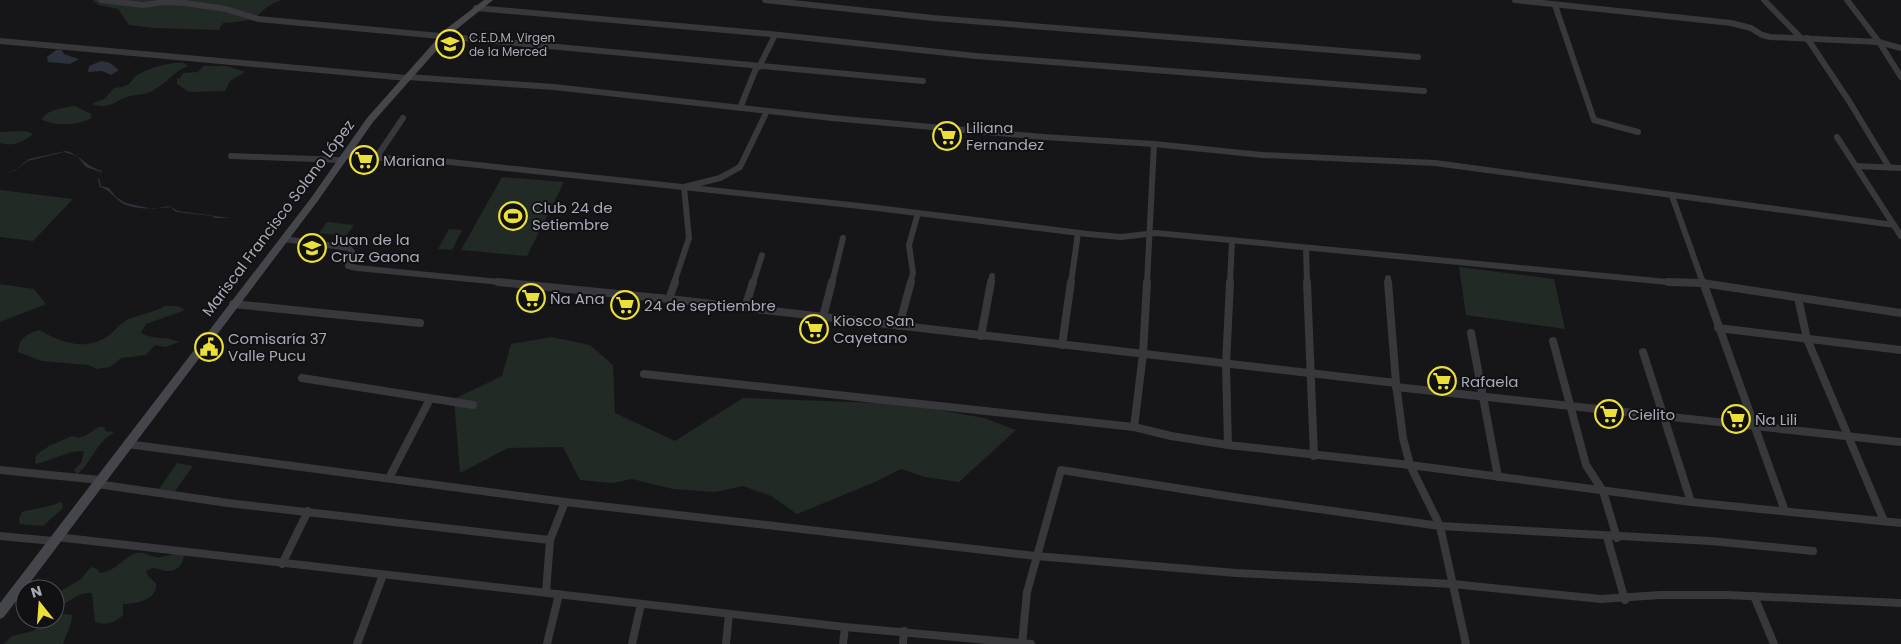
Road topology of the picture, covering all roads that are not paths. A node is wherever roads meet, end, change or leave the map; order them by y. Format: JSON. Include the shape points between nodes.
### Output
{"nodes":[{"id":1,"x":101,"y":0,"type":"edge"},
{"id":2,"x":488,"y":0,"type":"edge"},
{"id":3,"x":765,"y":0,"type":"edge"},
{"id":4,"x":1515,"y":0,"type":"edge"},
{"id":5,"x":1764,"y":0,"type":"edge"},
{"id":6,"x":1847,"y":0,"type":"edge"},
{"id":7,"x":1555,"y":5,"type":"junction"},
{"id":8,"x":476,"y":8,"type":"junction"},
{"id":9,"x":775,"y":35,"type":"junction"},
{"id":10,"x":444,"y":36,"type":"junction"},
{"id":11,"x":1804,"y":38,"type":"junction"},
{"id":12,"x":0,"y":41,"type":"edge"},
{"id":13,"x":1879,"y":42,"type":"junction"},
{"id":14,"x":1901,"y":48,"type":"edge"},
{"id":15,"x":1418,"y":57,"type":"dead end"},
{"id":16,"x":758,"y":66,"type":"junction"},
{"id":17,"x":1901,"y":77,"type":"edge"},
{"id":18,"x":407,"y":78,"type":"junction"},
{"id":19,"x":923,"y":81,"type":"dead end"},
{"id":20,"x":1424,"y":91,"type":"dead end"},
{"id":21,"x":740,"y":108,"type":"junction"},
{"id":22,"x":768,"y":111,"type":"junction"},
{"id":23,"x":403,"y":118,"type":"dead end"},
{"id":24,"x":1638,"y":132,"type":"dead end"},
{"id":25,"x":1837,"y":136,"type":"dead end"},
{"id":26,"x":1154,"y":144,"type":"junction"},
{"id":27,"x":231,"y":156,"type":"dead end"},
{"id":28,"x":343,"y":158,"type":"junction"},
{"id":29,"x":376,"y":158,"type":"junction"},
{"id":30,"x":1856,"y":166,"type":"junction"},
{"id":31,"x":1889,"y":167,"type":"junction"},
{"id":32,"x":1901,"y":168,"type":"edge"},
{"id":33,"x":684,"y":187,"type":"junction"},
{"id":34,"x":1672,"y":196,"type":"junction"},
{"id":35,"x":918,"y":213,"type":"junction"},
{"id":36,"x":1897,"y":227,"type":"edge"},
{"id":37,"x":1078,"y":233,"type":"junction"},
{"id":38,"x":1149,"y":233,"type":"junction"},
{"id":39,"x":1901,"y":236,"type":"edge"},
{"id":40,"x":843,"y":238,"type":"dead end"},
{"id":41,"x":284,"y":239,"type":"junction"},
{"id":42,"x":1232,"y":240,"type":"junction"},
{"id":43,"x":1306,"y":248,"type":"junction"},
{"id":44,"x":762,"y":255,"type":"dead end"},
{"id":45,"x":992,"y":276,"type":"dead end"},
{"id":46,"x":1388,"y":278,"type":"dead end"},
{"id":47,"x":1702,"y":283,"type":"junction"},
{"id":48,"x":1798,"y":298,"type":"junction"},
{"id":49,"x":669,"y":299,"type":"junction"},
{"id":50,"x":233,"y":304,"type":"junction"},
{"id":51,"x":745,"y":308,"type":"junction"},
{"id":52,"x":1901,"y":313,"type":"edge"},
{"id":53,"x":823,"y":317,"type":"junction"},
{"id":54,"x":420,"y":323,"type":"dead end"},
{"id":55,"x":899,"y":326,"type":"junction"},
{"id":56,"x":1718,"y":328,"type":"junction"},
{"id":57,"x":1471,"y":333,"type":"dead end"},
{"id":58,"x":981,"y":336,"type":"junction"},
{"id":59,"x":1807,"y":339,"type":"junction"},
{"id":60,"x":1553,"y":341,"type":"dead end"},
{"id":61,"x":1062,"y":345,"type":"junction"},
{"id":62,"x":1901,"y":350,"type":"edge"},
{"id":63,"x":1643,"y":352,"type":"dead end"},
{"id":64,"x":1143,"y":354,"type":"junction"},
{"id":65,"x":1226,"y":364,"type":"junction"},
{"id":66,"x":644,"y":374,"type":"dead end"},
{"id":67,"x":1312,"y":374,"type":"junction"},
{"id":68,"x":302,"y":378,"type":"dead end"},
{"id":69,"x":1396,"y":385,"type":"junction"},
{"id":70,"x":1483,"y":396,"type":"junction"},
{"id":71,"x":430,"y":399,"type":"junction"},
{"id":72,"x":473,"y":405,"type":"dead end"},
{"id":73,"x":1571,"y":406,"type":"junction"},
{"id":74,"x":1663,"y":416,"type":"junction"},
{"id":75,"x":1753,"y":426,"type":"junction"},
{"id":76,"x":1134,"y":427,"type":"junction"},
{"id":77,"x":1848,"y":436,"type":"junction"},
{"id":78,"x":1901,"y":442,"type":"edge"},
{"id":79,"x":127,"y":444,"type":"junction"},
{"id":80,"x":1228,"y":445,"type":"junction"},
{"id":81,"x":1314,"y":456,"type":"junction"},
{"id":82,"x":1410,"y":466,"type":"junction"},
{"id":83,"x":0,"y":470,"type":"edge"},
{"id":84,"x":1498,"y":477,"type":"junction"},
{"id":85,"x":389,"y":478,"type":"junction"},
{"id":86,"x":98,"y":482,"type":"junction"},
{"id":87,"x":1603,"y":491,"type":"junction"},
{"id":88,"x":565,"y":502,"type":"junction"},
{"id":89,"x":1691,"y":502,"type":"junction"},
{"id":90,"x":308,"y":511,"type":"junction"},
{"id":91,"x":1785,"y":511,"type":"junction"},
{"id":92,"x":1884,"y":521,"type":"junction"},
{"id":93,"x":1901,"y":523,"type":"edge"},
{"id":94,"x":1440,"y":526,"type":"junction"},
{"id":95,"x":0,"y":536,"type":"edge"},
{"id":96,"x":1607,"y":537,"type":"junction"},
{"id":97,"x":1617,"y":538,"type":"junction"},
{"id":98,"x":55,"y":539,"type":"junction"},
{"id":99,"x":550,"y":540,"type":"junction"},
{"id":100,"x":1813,"y":551,"type":"dead end"},
{"id":101,"x":1036,"y":556,"type":"junction"},
{"id":102,"x":282,"y":564,"type":"junction"},
{"id":103,"x":383,"y":575,"type":"junction"},
{"id":104,"x":1453,"y":584,"type":"junction"},
{"id":105,"x":546,"y":592,"type":"junction"},
{"id":106,"x":559,"y":594,"type":"junction"},
{"id":107,"x":1754,"y":596,"type":"junction"},
{"id":108,"x":1625,"y":600,"type":"junction"},
{"id":109,"x":1901,"y":603,"type":"edge"},
{"id":110,"x":641,"y":604,"type":"junction"},
{"id":111,"x":0,"y":613,"type":"edge"},
{"id":112,"x":729,"y":614,"type":"junction"},
{"id":113,"x":845,"y":627,"type":"junction"},
{"id":114,"x":904,"y":631,"type":"junction"},
{"id":115,"x":357,"y":644,"type":"edge"},
{"id":116,"x":547,"y":644,"type":"edge"},
{"id":117,"x":632,"y":644,"type":"edge"},
{"id":118,"x":726,"y":644,"type":"edge"},
{"id":119,"x":843,"y":644,"type":"edge"},
{"id":120,"x":903,"y":644,"type":"edge"},
{"id":121,"x":1025,"y":644,"type":"edge"},
{"id":122,"x":1466,"y":644,"type":"edge"},
{"id":123,"x":1774,"y":644,"type":"edge"}],
"edges":[{"from":1,"to":10,"type":"street","via":[[143,5],[185,3],[226,9],[258,19]]},
{"from":2,"to":8,"type":"main road","name":"Mariscal Francisco Solano López"},
{"from":3,"to":15,"type":"street","via":[[933,18]]},
{"from":4,"to":7,"type":"street"},
{"from":5,"to":11,"type":"street"},
{"from":6,"to":13,"type":"street"},
{"from":7,"to":11,"type":"street","via":[[1731,24],[1751,28],[1764,35]]},
{"from":7,"to":24,"type":"street","via":[[1594,120]]},
{"from":8,"to":9,"type":"street"},
{"from":8,"to":10,"type":"main road","name":"Mariscal Francisco Solano López"},
{"from":9,"to":16,"type":"street"},
{"from":9,"to":20,"type":"street","via":[[976,56]]},
{"from":10,"to":16,"type":"street"},
{"from":10,"to":18,"type":"main road","name":"Mariscal Francisco Solano López"},
{"from":11,"to":13,"type":"street"},
{"from":11,"to":31,"type":"street","via":[[1850,101]]},
{"from":12,"to":18,"type":"street"},
{"from":13,"to":14,"type":"street"},
{"from":13,"to":17,"type":"street"},
{"from":16,"to":19,"type":"street"},
{"from":16,"to":21,"type":"street"},
{"from":18,"to":21,"type":"street","via":[[554,87]]},
{"from":18,"to":28,"type":"main road","name":"Mariscal Francisco Solano López","via":[[370,120]]},
{"from":21,"to":22,"type":"street"},
{"from":22,"to":26,"type":"street"},
{"from":22,"to":33,"type":"street","via":[[740,167],[720,178]]},
{"from":23,"to":29,"type":"street"},
{"from":25,"to":30,"type":"street"},
{"from":26,"to":34,"type":"street","via":[[1262,155],[1434,164]]},
{"from":26,"to":38,"type":"street"},
{"from":27,"to":28,"type":"street"},
{"from":28,"to":29,"type":"street"},
{"from":28,"to":41,"type":"main road","name":"Mariscal Francisco Solano López"},
{"from":29,"to":33,"type":"street","via":[[450,162]]},
{"from":30,"to":31,"type":"street"},
{"from":30,"to":36,"type":"street"},
{"from":31,"to":32,"type":"street"},
{"from":33,"to":35,"type":"street"},
{"from":33,"to":49,"type":"street","via":[[689,238]]},
{"from":34,"to":36,"type":"street"},
{"from":34,"to":47,"type":"street"},
{"from":35,"to":37,"type":"street"},
{"from":35,"to":55,"type":"street","via":[[909,245],[912,273]]},
{"from":36,"to":39,"type":"street"},
{"from":37,"to":38,"type":"street","via":[[1121,237]]},
{"from":37,"to":61,"type":"street"},
{"from":38,"to":42,"type":"street"},
{"from":38,"to":64,"type":"street"},
{"from":40,"to":53,"type":"street"},
{"from":41,"to":49,"type":"street","via":[[349,248],[352,252],[347,264],[350,267]]},
{"from":41,"to":50,"type":"main road","name":"Mariscal Francisco Solano López"},
{"from":42,"to":43,"type":"street"},
{"from":42,"to":65,"type":"street"},
{"from":43,"to":47,"type":"street"},
{"from":43,"to":67,"type":"street"},
{"from":44,"to":51,"type":"street"},
{"from":45,"to":58,"type":"street"},
{"from":46,"to":69,"type":"street"},
{"from":47,"to":48,"type":"street"},
{"from":47,"to":56,"type":"street"},
{"from":48,"to":52,"type":"street"},
{"from":48,"to":59,"type":"street"},
{"from":49,"to":51,"type":"street"},
{"from":50,"to":54,"type":"street"},
{"from":50,"to":79,"type":"main road","name":"Mariscal Francisco Solano López"},
{"from":51,"to":53,"type":"street"},
{"from":53,"to":55,"type":"street"},
{"from":55,"to":58,"type":"street"},
{"from":56,"to":59,"type":"street"},
{"from":56,"to":75,"type":"street"},
{"from":57,"to":70,"type":"street"},
{"from":58,"to":61,"type":"street"},
{"from":59,"to":62,"type":"street"},
{"from":59,"to":77,"type":"street"},
{"from":60,"to":73,"type":"street"},
{"from":61,"to":64,"type":"street"},
{"from":63,"to":74,"type":"street"},
{"from":64,"to":65,"type":"street"},
{"from":64,"to":76,"type":"street"},
{"from":65,"to":67,"type":"street"},
{"from":65,"to":80,"type":"street"},
{"from":66,"to":76,"type":"street"},
{"from":67,"to":69,"type":"street"},
{"from":67,"to":81,"type":"street"},
{"from":68,"to":71,"type":"street"},
{"from":69,"to":70,"type":"street"},
{"from":69,"to":82,"type":"street"},
{"from":70,"to":73,"type":"street"},
{"from":70,"to":84,"type":"street"},
{"from":71,"to":72,"type":"street"},
{"from":71,"to":85,"type":"street"},
{"from":73,"to":74,"type":"street"},
{"from":73,"to":87,"type":"street","via":[[1586,465]]},
{"from":74,"to":75,"type":"street"},
{"from":74,"to":89,"type":"street"},
{"from":75,"to":77,"type":"street"},
{"from":75,"to":91,"type":"street"},
{"from":76,"to":80,"type":"street"},
{"from":77,"to":78,"type":"street"},
{"from":77,"to":92,"type":"street"},
{"from":79,"to":85,"type":"street"},
{"from":79,"to":86,"type":"main road","name":"Mariscal Francisco Solano López"},
{"from":80,"to":81,"type":"street"},
{"from":81,"to":82,"type":"street"},
{"from":82,"to":84,"type":"street"},
{"from":82,"to":94,"type":"street"},
{"from":83,"to":86,"type":"street"},
{"from":84,"to":87,"type":"street"},
{"from":85,"to":88,"type":"street"},
{"from":86,"to":90,"type":"street"},
{"from":86,"to":98,"type":"main road","name":"Mariscal Francisco Solano López"},
{"from":87,"to":89,"type":"street"},
{"from":87,"to":97,"type":"street"},
{"from":88,"to":99,"type":"street"},
{"from":88,"to":101,"type":"street"},
{"from":89,"to":91,"type":"street"},
{"from":90,"to":99,"type":"street"},
{"from":90,"to":102,"type":"street"},
{"from":91,"to":92,"type":"street"},
{"from":92,"to":93,"type":"street"},
{"from":94,"to":96,"type":"street"},
{"from":94,"to":101,"type":"street","via":[[1233,498],[1061,470]]},
{"from":94,"to":104,"type":"street"},
{"from":95,"to":98,"type":"street"},
{"from":96,"to":97,"type":"street"},
{"from":96,"to":108,"type":"street"},
{"from":97,"to":100,"type":"street"},
{"from":98,"to":102,"type":"street"},
{"from":98,"to":111,"type":"main road","name":"Mariscal Francisco Solano López"},
{"from":99,"to":105,"type":"street"},
{"from":101,"to":104,"type":"street","via":[[1236,573]]},
{"from":101,"to":121,"type":"street","via":[[1027,592]]},
{"from":102,"to":103,"type":"street"},
{"from":103,"to":105,"type":"street"},
{"from":103,"to":115,"type":"street"},
{"from":104,"to":108,"type":"street"},
{"from":104,"to":122,"type":"street"},
{"from":105,"to":106,"type":"street"},
{"from":106,"to":110,"type":"street"},
{"from":106,"to":116,"type":"street"},
{"from":107,"to":108,"type":"street","via":[[1670,595]]},
{"from":107,"to":109,"type":"street"},
{"from":107,"to":123,"type":"street"},
{"from":110,"to":112,"type":"street"},
{"from":110,"to":117,"type":"street"},
{"from":112,"to":113,"type":"street"},
{"from":112,"to":118,"type":"street"},
{"from":113,"to":114,"type":"street"},
{"from":113,"to":119,"type":"street"},
{"from":114,"to":120,"type":"street"},
{"from":114,"to":121,"type":"street"}]}
